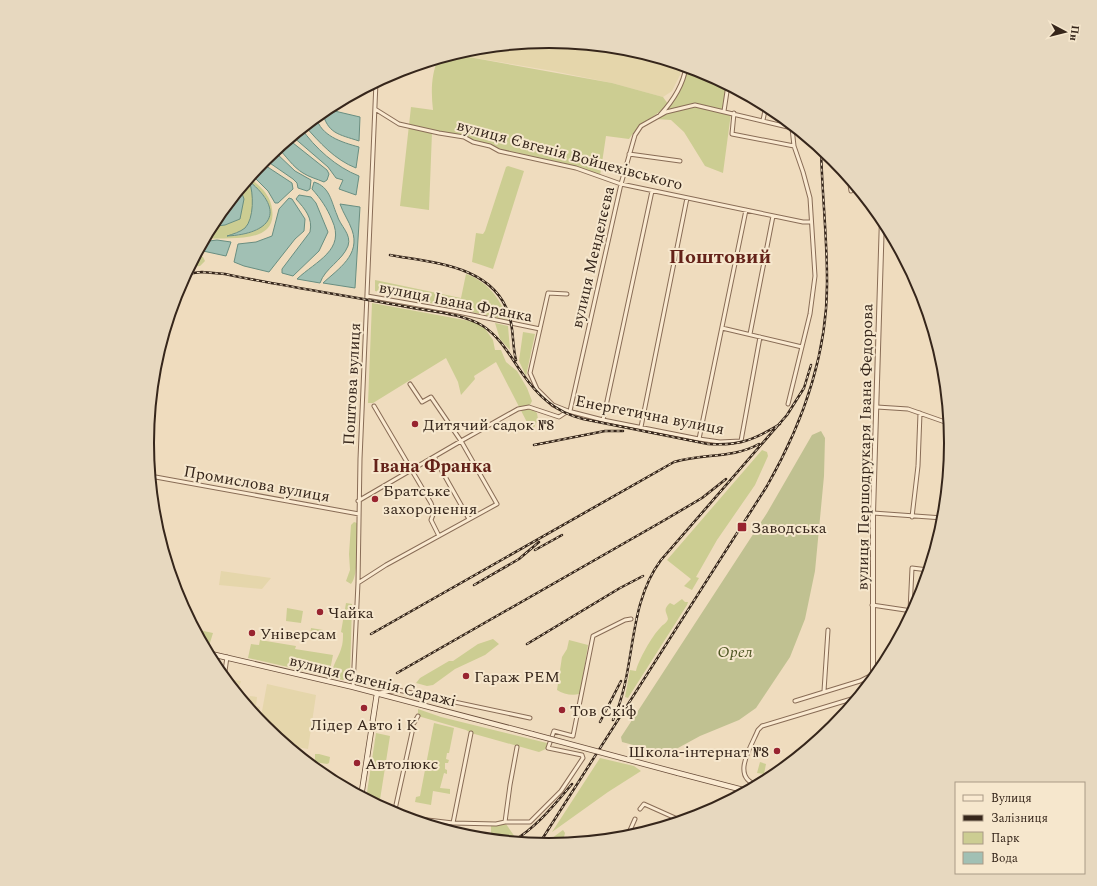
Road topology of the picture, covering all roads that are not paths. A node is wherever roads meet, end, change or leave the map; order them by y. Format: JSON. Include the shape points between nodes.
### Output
{"nodes":[{"id":1,"x":684,"y":72,"type":"edge"},
{"id":2,"x":376,"y":88,"type":"edge"},
{"id":3,"x":727,"y":91,"type":"edge"},
{"id":4,"x":375,"y":109,"type":"junction"},
{"id":5,"x":724,"y":111,"type":"junction"},
{"id":6,"x":734,"y":113,"type":"junction"},
{"id":7,"x":765,"y":113,"type":"edge"},
{"id":8,"x":656,"y":119,"type":"junction"},
{"id":9,"x":763,"y":120,"type":"junction"},
{"id":10,"x":783,"y":125,"type":"edge"},
{"id":11,"x":793,"y":133,"type":"edge"},
{"id":12,"x":794,"y":146,"type":"junction"},
{"id":13,"x":629,"y":154,"type":"junction"},
{"id":14,"x":680,"y":161,"type":"dead end"},
{"id":15,"x":621,"y":184,"type":"junction"},
{"id":16,"x":652,"y":191,"type":"junction"},
{"id":17,"x":687,"y":198,"type":"junction"},
{"id":18,"x":746,"y":210,"type":"junction"},
{"id":19,"x":774,"y":216,"type":"junction"},
{"id":20,"x":810,"y":222,"type":"junction"},
{"id":21,"x":882,"y":231,"type":"edge"},
{"id":22,"x":567,"y":294,"type":"dead end"},
{"id":23,"x":367,"y":296,"type":"junction"},
{"id":24,"x":722,"y":328,"type":"junction"},
{"id":25,"x":540,"y":329,"type":"junction"},
{"id":26,"x":750,"y":334,"type":"junction"},
{"id":27,"x":760,"y":337,"type":"junction"},
{"id":28,"x":802,"y":347,"type":"junction"},
{"id":29,"x":410,"y":384,"type":"dead end"},
{"id":30,"x":788,"y":404,"type":"dead end"},
{"id":31,"x":374,"y":406,"type":"dead end"},
{"id":32,"x":877,"y":407,"type":"junction"},
{"id":33,"x":569,"y":411,"type":"junction"},
{"id":34,"x":920,"y":413,"type":"junction"},
{"id":35,"x":603,"y":420,"type":"junction"},
{"id":36,"x":943,"y":421,"type":"edge"},
{"id":37,"x":641,"y":427,"type":"junction"},
{"id":38,"x":699,"y":439,"type":"junction"},
{"id":39,"x":461,"y":441,"type":"junction"},
{"id":40,"x":434,"y":457,"type":"junction"},
{"id":41,"x":411,"y":470,"type":"junction"},
{"id":42,"x":155,"y":477,"type":"edge"},
{"id":43,"x":358,"y":501,"type":"junction"},
{"id":44,"x":873,"y":513,"type":"junction"},
{"id":45,"x":359,"y":514,"type":"junction"},
{"id":46,"x":912,"y":517,"type":"junction"},
{"id":47,"x":936,"y":518,"type":"edge"},
{"id":48,"x":469,"y":519,"type":"junction"},
{"id":49,"x":439,"y":536,"type":"junction"},
{"id":50,"x":923,"y":569,"type":"edge"},
{"id":51,"x":358,"y":583,"type":"junction"},
{"id":52,"x":911,"y":598,"type":"edge"},
{"id":53,"x":872,"y":605,"type":"junction"},
{"id":54,"x":906,"y":610,"type":"edge"},
{"id":55,"x":631,"y":619,"type":"dead end"},
{"id":56,"x":828,"y":630,"type":"dead end"},
{"id":57,"x":215,"y":655,"type":"edge"},
{"id":58,"x":227,"y":657,"type":"junction"},
{"id":59,"x":873,"y":668,"type":"edge"},
{"id":60,"x":225,"y":669,"type":"edge"},
{"id":61,"x":864,"y":681,"type":"edge"},
{"id":62,"x":353,"y":687,"type":"junction"},
{"id":63,"x":824,"y":692,"type":"junction"},
{"id":64,"x":377,"y":693,"type":"junction"},
{"id":65,"x":847,"y":700,"type":"edge"},
{"id":66,"x":795,"y":701,"type":"dead end"},
{"id":67,"x":418,"y":716,"type":"dead end"},
{"id":68,"x":530,"y":718,"type":"dead end"},
{"id":69,"x":414,"y":723,"type":"dead end"},
{"id":70,"x":413,"y":728,"type":"dead end"},
{"id":71,"x":471,"y":733,"type":"dead end"},
{"id":72,"x":517,"y":747,"type":"dead end"},
{"id":73,"x":751,"y":782,"type":"edge"},
{"id":74,"x":739,"y":789,"type":"edge"},
{"id":75,"x":362,"y":791,"type":"edge"},
{"id":76,"x":395,"y":807,"type":"edge"},
{"id":77,"x":640,"y":809,"type":"dead end"},
{"id":78,"x":674,"y":817,"type":"edge"},
{"id":79,"x":428,"y":819,"type":"edge"},
{"id":80,"x":635,"y":819,"type":"dead end"},
{"id":81,"x":453,"y":822,"type":"junction"},
{"id":82,"x":505,"y":822,"type":"junction"},
{"id":83,"x":631,"y":829,"type":"edge"}],
"edges":[{"from":1,"to":8,"type":"street","via":[[672,102]]},
{"from":2,"to":4,"type":"street","name":"Поштова вулиця"},
{"from":3,"to":5,"type":"street"},
{"from":4,"to":15,"type":"street","name":"вулиця Євгенія Войцехівського","via":[[399,124],[464,137],[506,153],[576,168]]},
{"from":4,"to":23,"type":"street","name":"Поштова вулиця"},
{"from":5,"to":6,"type":"street"},
{"from":5,"to":8,"type":"street","via":[[695,106],[666,112]]},
{"from":6,"to":9,"type":"street"},
{"from":6,"to":12,"type":"street","via":[[732,134]]},
{"from":7,"to":9,"type":"street"},
{"from":8,"to":13,"type":"street","name":"вулиця Менделєєва","via":[[641,126]]},
{"from":9,"to":10,"type":"street"},
{"from":11,"to":12,"type":"street"},
{"from":12,"to":20,"type":"street","via":[[810,198]]},
{"from":13,"to":14,"type":"street"},
{"from":13,"to":15,"type":"street","name":"вулиця Менделєєва"},
{"from":15,"to":16,"type":"street","name":"вулиця Євгенія Войцехівського"},
{"from":15,"to":33,"type":"street","name":"вулиця Менделєєва"},
{"from":16,"to":17,"type":"street","name":"вулиця Євгенія Войцехівського"},
{"from":16,"to":35,"type":"street"},
{"from":17,"to":18,"type":"street","name":"вулиця Євгенія Войцехівського"},
{"from":17,"to":37,"type":"street"},
{"from":18,"to":19,"type":"street","name":"вулиця Євгенія Войцехівського"},
{"from":18,"to":24,"type":"street"},
{"from":19,"to":20,"type":"street","name":"вулиця Євгенія Войцехівського"},
{"from":19,"to":26,"type":"street"},
{"from":20,"to":28,"type":"street","via":[[815,276]]},
{"from":21,"to":32,"type":"street","name":"вулиця Першодрукаря Івана Федорова"},
{"from":22,"to":25,"type":"street","name":"Енергетична вулиця","via":[[548,293]]},
{"from":23,"to":25,"type":"street","name":"вулиця Івана Франка"},
{"from":23,"to":43,"type":"street","name":"Поштова вулиця"},
{"from":24,"to":26,"type":"street"},
{"from":24,"to":38,"type":"street"},
{"from":25,"to":33,"type":"street","name":"Енергетична вулиця","via":[[531,366],[531,377],[553,405]]},
{"from":26,"to":27,"type":"street"},
{"from":27,"to":28,"type":"street"},
{"from":27,"to":38,"type":"street","name":"Енергетична вулиця","via":[[741,441]]},
{"from":28,"to":30,"type":"street"},
{"from":29,"to":39,"type":"street","via":[[422,402],[431,397]]},
{"from":31,"to":41,"type":"street"},
{"from":32,"to":34,"type":"street","via":[[892,406]]},
{"from":32,"to":44,"type":"street","name":"вулиця Першодрукаря Івана Федорова"},
{"from":33,"to":35,"type":"street","name":"Енергетична вулиця"},
{"from":33,"to":39,"type":"street","via":[[559,416],[529,407],[518,409]]},
{"from":34,"to":36,"type":"street"},
{"from":34,"to":46,"type":"street","via":[[918,466]]},
{"from":35,"to":37,"type":"street","name":"Енергетична вулиця"},
{"from":37,"to":38,"type":"street","name":"Енергетична вулиця"},
{"from":39,"to":40,"type":"street"},
{"from":39,"to":48,"type":"street","via":[[497,504]]},
{"from":40,"to":41,"type":"street"},
{"from":40,"to":48,"type":"street"},
{"from":41,"to":43,"type":"street"},
{"from":41,"to":49,"type":"street","via":[[431,503],[434,512],[431,520]]},
{"from":42,"to":45,"type":"street","name":"Промислова вулиця"},
{"from":43,"to":45,"type":"street","name":"Поштова вулиця"},
{"from":44,"to":46,"type":"street"},
{"from":44,"to":53,"type":"street","name":"вулиця Першодрукаря Івана Федорова"},
{"from":45,"to":51,"type":"street","name":"Поштова вулиця"},
{"from":46,"to":47,"type":"street"},
{"from":48,"to":49,"type":"street"},
{"from":49,"to":51,"type":"street"},
{"from":50,"to":52,"type":"street","via":[[912,568]]},
{"from":51,"to":62,"type":"street","name":"Поштова вулиця"},
{"from":53,"to":54,"type":"street"},
{"from":53,"to":59,"type":"street","name":"вулиця Першодрукаря Івана Федорова"},
{"from":55,"to":82,"type":"street","via":[[593,636],[573,736],[554,731],[548,748],[582,755],[583,758],[560,791],[530,822]]},
{"from":56,"to":63,"type":"street"},
{"from":57,"to":58,"type":"main road","name":"вулиця Євгенія Саражі"},
{"from":58,"to":60,"type":"street"},
{"from":58,"to":62,"type":"main road","name":"вулиця Євгенія Саражі"},
{"from":61,"to":63,"type":"street"},
{"from":62,"to":64,"type":"main road","name":"вулиця Євгенія Саражі"},
{"from":63,"to":66,"type":"street"},
{"from":64,"to":68,"type":"street","via":[[398,690]]},
{"from":64,"to":74,"type":"main road","name":"вулиця Євгенія Саражі","bridge":true},
{"from":64,"to":75,"type":"main road"},
{"from":65,"to":73,"type":"street","via":[[762,726],[746,757],[743,772],[745,778]]},
{"from":67,"to":69,"type":"street"},
{"from":70,"to":76,"type":"street"},
{"from":71,"to":81,"type":"street"},
{"from":72,"to":82,"type":"street"},
{"from":77,"to":78,"type":"street","via":[[644,804]]},
{"from":79,"to":81,"type":"street"},
{"from":80,"to":83,"type":"street"},
{"from":81,"to":82,"type":"street"}]}
